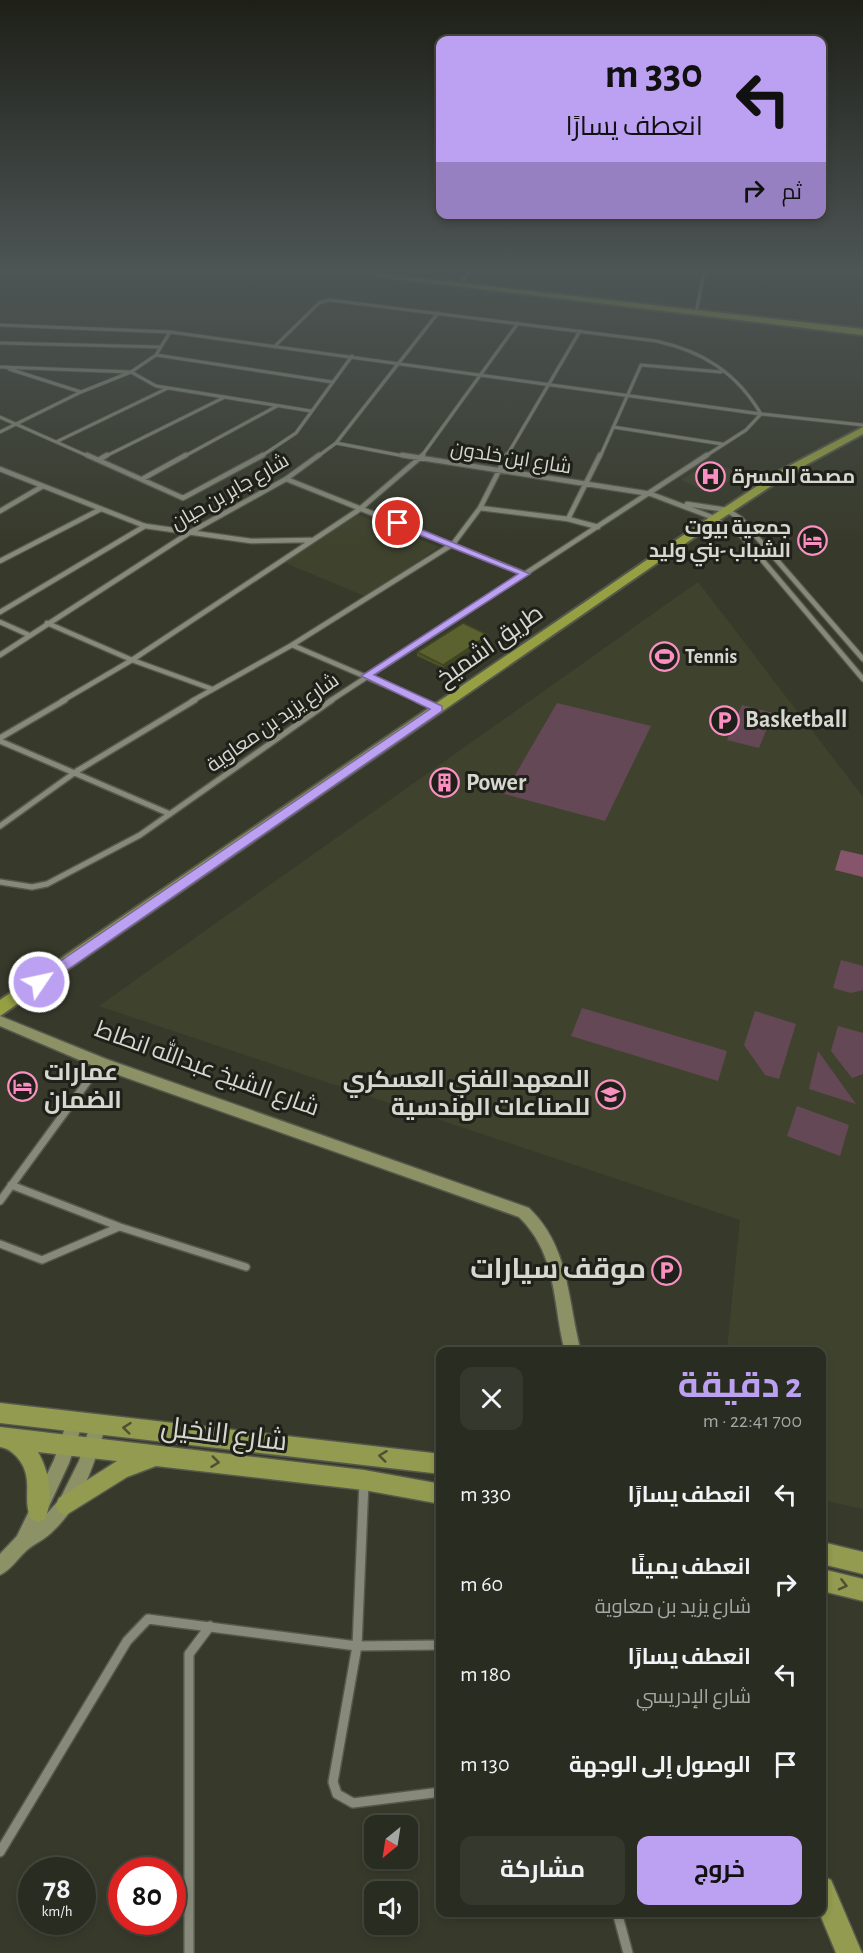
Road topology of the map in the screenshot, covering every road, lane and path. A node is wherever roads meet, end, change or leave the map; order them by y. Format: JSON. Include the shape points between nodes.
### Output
{"nodes":[{"id":1,"x":150,"y":359,"type":"edge"},
{"id":2,"x":183,"y":359,"type":"edge"},
{"id":3,"x":350,"y":359,"type":"edge"},
{"id":4,"x":368,"y":359,"type":"edge"},
{"id":5,"x":401,"y":359,"type":"edge"},
{"id":6,"x":491,"y":359,"type":"edge"},
{"id":7,"x":564,"y":359,"type":"edge"},
{"id":8,"x":708,"y":359,"type":"edge"},
{"id":9,"x":398,"y":363,"type":"junction"},
{"id":10,"x":0,"y":366,"type":"edge"},
{"id":11,"x":131,"y":372,"type":"junction"},
{"id":12,"x":721,"y":372,"type":"junction"},
{"id":13,"x":480,"y":374,"type":"junction"},
{"id":14,"x":332,"y":382,"type":"junction"},
{"id":15,"x":549,"y":384,"type":"junction"},
{"id":16,"x":169,"y":388,"type":"junction"},
{"id":17,"x":81,"y":392,"type":"junction"},
{"id":18,"x":626,"y":394,"type":"junction"},
{"id":19,"x":225,"y":397,"type":"junction"},
{"id":20,"x":277,"y":406,"type":"junction"},
{"id":21,"x":311,"y":411,"type":"junction"},
{"id":22,"x":761,"y":414,"type":"junction"},
{"id":23,"x":0,"y":417,"type":"edge"},
{"id":24,"x":17,"y":424,"type":"junction"},
{"id":25,"x":613,"y":427,"type":"junction"},
{"id":26,"x":863,"y":428,"type":"edge"},
{"id":27,"x":0,"y":432,"type":"edge"},
{"id":28,"x":58,"y":441,"type":"junction"},
{"id":29,"x":336,"y":443,"type":"junction"},
{"id":30,"x":722,"y":445,"type":"junction"},
{"id":31,"x":100,"y":459,"type":"junction"},
{"id":32,"x":420,"y":459,"type":"junction"},
{"id":33,"x":0,"y":469,"type":"edge"},
{"id":34,"x":498,"y":471,"type":"junction"},
{"id":35,"x":7,"y":472,"type":"junction"},
{"id":36,"x":0,"y":476,"type":"edge"},
{"id":37,"x":144,"y":478,"type":"junction"},
{"id":38,"x":286,"y":479,"type":"junction"},
{"id":39,"x":588,"y":485,"type":"junction"},
{"id":40,"x":44,"y":486,"type":"junction"},
{"id":41,"x":651,"y":494,"type":"junction"},
{"id":42,"x":681,"y":504,"type":"junction"},
{"id":43,"x":480,"y":508,"type":"junction"},
{"id":44,"x":101,"y":509,"type":"junction"},
{"id":45,"x":360,"y":509,"type":"junction"},
{"id":46,"x":727,"y":510,"type":"junction"},
{"id":47,"x":0,"y":511,"type":"edge"},
{"id":48,"x":567,"y":519,"type":"junction"},
{"id":49,"x":714,"y":519,"type":"junction"},
{"id":50,"x":145,"y":526,"type":"junction"},
{"id":51,"x":598,"y":527,"type":"junction"},
{"id":52,"x":189,"y":533,"type":"junction"},
{"id":53,"x":311,"y":540,"type":"junction"},
{"id":54,"x":453,"y":544,"type":"junction"},
{"id":55,"x":0,"y":561,"type":"edge"},
{"id":56,"x":525,"y":574,"type":"junction"},
{"id":57,"x":0,"y":612,"type":"edge"},
{"id":58,"x":0,"y":622,"type":"edge"},
{"id":59,"x":47,"y":623,"type":"junction"},
{"id":60,"x":29,"y":635,"type":"junction"},
{"id":61,"x":292,"y":645,"type":"junction"},
{"id":62,"x":0,"y":655,"type":"edge"},
{"id":63,"x":863,"y":659,"type":"edge"},
{"id":64,"x":132,"y":660,"type":"junction"},
{"id":65,"x":366,"y":676,"type":"junction"},
{"id":66,"x":863,"y":679,"type":"edge"},
{"id":67,"x":212,"y":688,"type":"junction"},
{"id":68,"x":438,"y":708,"type":"junction"},
{"id":69,"x":0,"y":739,"type":"edge"},
{"id":70,"x":77,"y":771,"type":"junction"},
{"id":71,"x":170,"y":814,"type":"junction"},
{"id":72,"x":0,"y":826,"type":"edge"},
{"id":73,"x":0,"y":882,"type":"edge"},
{"id":74,"x":0,"y":1009,"type":"edge"},
{"id":75,"x":0,"y":1021,"type":"edge"},
{"id":76,"x":101,"y":1063,"type":"junction"},
{"id":77,"x":11,"y":1185,"type":"junction"},
{"id":78,"x":0,"y":1201,"type":"edge"},
{"id":79,"x":120,"y":1227,"type":"junction"},
{"id":80,"x":0,"y":1244,"type":"edge"},
{"id":81,"x":246,"y":1267,"type":"dead end"},
{"id":82,"x":572,"y":1347,"type":"edge"},
{"id":83,"x":0,"y":1413,"type":"edge"},
{"id":84,"x":75,"y":1422,"type":"junction"},
{"id":85,"x":98,"y":1425,"type":"junction"},
{"id":86,"x":6,"y":1438,"type":"edge"},
{"id":87,"x":68,"y":1444,"type":"junction"},
{"id":88,"x":92,"y":1447,"type":"junction"},
{"id":89,"x":157,"y":1455,"type":"junction"},
{"id":90,"x":436,"y":1463,"type":"edge"},
{"id":91,"x":364,"y":1480,"type":"junction"},
{"id":92,"x":436,"y":1493,"type":"edge"},
{"id":93,"x":66,"y":1504,"type":"junction"},
{"id":94,"x":38,"y":1512,"type":"junction"},
{"id":95,"x":23,"y":1542,"type":"junction"},
{"id":96,"x":826,"y":1554,"type":"edge"},
{"id":97,"x":863,"y":1563,"type":"edge"},
{"id":98,"x":0,"y":1566,"type":"edge"},
{"id":99,"x":826,"y":1581,"type":"edge"},
{"id":100,"x":863,"y":1590,"type":"edge"},
{"id":101,"x":210,"y":1626,"type":"junction"},
{"id":102,"x":436,"y":1645,"type":"edge"},
{"id":103,"x":357,"y":1646,"type":"junction"},
{"id":104,"x":436,"y":1793,"type":"edge"},
{"id":105,"x":0,"y":1852,"type":"edge"},
{"id":106,"x":826,"y":1898,"type":"edge"},
{"id":107,"x":618,"y":1917,"type":"edge"},
{"id":108,"x":189,"y":1953,"type":"edge"},
{"id":109,"x":628,"y":1953,"type":"edge"},
{"id":110,"x":849,"y":1953,"type":"edge"}],
"edges":[{"from":1,"to":11,"type":"street"},
{"from":2,"to":14,"type":"street"},
{"from":3,"to":14,"type":"street"},
{"from":4,"to":9,"type":"street"},
{"from":5,"to":9,"type":"street","name":"شارع جابر بن حيان"},
{"from":6,"to":13,"type":"street"},
{"from":7,"to":15,"type":"street"},
{"from":8,"to":12,"type":"street"},
{"from":9,"to":13,"type":"street"},
{"from":9,"to":29,"type":"street","name":"شارع جابر بن حيان"},
{"from":10,"to":11,"type":"street"},
{"from":10,"to":17,"type":"street"},
{"from":11,"to":16,"type":"street","via":[[147,383]]},
{"from":11,"to":17,"type":"street"},
{"from":12,"to":18,"type":"street","via":[[643,364]]},
{"from":12,"to":22,"type":"street","via":[[751,399]]},
{"from":13,"to":15,"type":"street"},
{"from":13,"to":32,"type":"street"},
{"from":14,"to":21,"type":"street"},
{"from":15,"to":18,"type":"street"},
{"from":15,"to":34,"type":"street"},
{"from":16,"to":19,"type":"street"},
{"from":16,"to":28,"type":"street"},
{"from":17,"to":24,"type":"street"},
{"from":18,"to":22,"type":"street"},
{"from":18,"to":25,"type":"street"},
{"from":19,"to":20,"type":"street"},
{"from":19,"to":31,"type":"street"},
{"from":20,"to":21,"type":"street"},
{"from":20,"to":37,"type":"street"},
{"from":21,"to":37,"type":"street","via":[[296,433],[270,451],[183,498]]},
{"from":22,"to":26,"type":"street"},
{"from":22,"to":30,"type":"street","name":"شارع يزيد بن معاوية","via":[[754,425]]},
{"from":23,"to":24,"type":"street"},
{"from":24,"to":27,"type":"street"},
{"from":24,"to":28,"type":"street"},
{"from":25,"to":30,"type":"street"},
{"from":25,"to":39,"type":"street"},
{"from":26,"to":46,"type":"highway","name":"طريق اشميخ"},
{"from":28,"to":31,"type":"street"},
{"from":29,"to":32,"type":"street","name":"شارع ابن خلدون"},
{"from":29,"to":38,"type":"street","name":"شارع جابر بن حيان"},
{"from":30,"to":41,"type":"street","name":"شارع يزيد بن معاوية"},
{"from":31,"to":37,"type":"street"},
{"from":32,"to":34,"type":"street","name":"شارع ابن خلدون"},
{"from":32,"to":45,"type":"street"},
{"from":33,"to":35,"type":"street"},
{"from":34,"to":39,"type":"street","name":"شارع ابن خلدون"},
{"from":34,"to":43,"type":"street"},
{"from":35,"to":36,"type":"street"},
{"from":35,"to":40,"type":"street"},
{"from":38,"to":45,"type":"street"},
{"from":38,"to":52,"type":"street","name":"شارع جابر بن حيان"},
{"from":39,"to":41,"type":"street","name":"شارع ابن خلدون"},
{"from":39,"to":48,"type":"street"},
{"from":40,"to":44,"type":"street"},
{"from":40,"to":47,"type":"street"},
{"from":41,"to":42,"type":"street","name":"شارع ابن خلدون"},
{"from":41,"to":51,"type":"street","name":"شارع يزيد بن معاوية"},
{"from":42,"to":46,"type":"street"},
{"from":42,"to":49,"type":"street"},
{"from":43,"to":48,"type":"street"},
{"from":43,"to":54,"type":"street"},
{"from":44,"to":50,"type":"street"},
{"from":44,"to":55,"type":"street"},
{"from":45,"to":53,"type":"street"},
{"from":45,"to":54,"type":"street"},
{"from":46,"to":49,"type":"highway","name":"طريق اشميخ"},
{"from":46,"to":63,"type":"street","via":[[741,519]]},
{"from":48,"to":51,"type":"street"},
{"from":49,"to":66,"type":"street","via":[[741,535]]},
{"from":49,"to":68,"type":"highway","name":"طريق اشميخ"},
{"from":50,"to":52,"type":"street"},
{"from":50,"to":57,"type":"street"},
{"from":51,"to":56,"type":"street","name":"شارع يزيد بن معاوية"},
{"from":52,"to":53,"type":"street","via":[[250,541]]},
{"from":52,"to":59,"type":"street","name":"شارع جابر بن حيان"},
{"from":53,"to":64,"type":"street"},
{"from":54,"to":56,"type":"street"},
{"from":54,"to":61,"type":"street"},
{"from":56,"to":65,"type":"street","name":"شارع يزيد بن معاوية"},
{"from":58,"to":60,"type":"street"},
{"from":59,"to":60,"type":"street","name":"شارع جابر بن حيان"},
{"from":59,"to":64,"type":"street"},
{"from":60,"to":62,"type":"street","name":"شارع جابر بن حيان"},
{"from":61,"to":65,"type":"street"},
{"from":61,"to":67,"type":"street"},
{"from":64,"to":67,"type":"street"},
{"from":64,"to":69,"type":"street"},
{"from":65,"to":68,"type":"street"},
{"from":65,"to":71,"type":"street","name":"شارع يزيد بن معاوية"},
{"from":67,"to":70,"type":"street"},
{"from":68,"to":74,"type":"highway","name":"طريق اشميخ"},
{"from":69,"to":70,"type":"street"},
{"from":70,"to":71,"type":"street"},
{"from":70,"to":72,"type":"street"},
{"from":71,"to":73,"type":"street","name":"شارع يزيد بن معاوية","via":[[140,835],[47,884],[32,887]]},
{"from":75,"to":76,"type":"main road","name":"شارع الشيخ عبدالله انطاط"},
{"from":76,"to":77,"type":"street"},
{"from":76,"to":82,"type":"main road","name":"شارع الشيخ عبدالله انطاط","via":[[524,1212],[540,1227],[550,1246]]},
{"from":77,"to":78,"type":"street"},
{"from":77,"to":79,"type":"street"},
{"from":79,"to":80,"type":"street","via":[[42,1260]]},
{"from":79,"to":81,"type":"street"},
{"from":83,"to":84,"type":"main road","name":"شارع النخيل"},
{"from":84,"to":85,"type":"main road","name":"شارع النخيل"},
{"from":84,"to":87,"type":"main road"},
{"from":85,"to":88,"type":"main road"},
{"from":90,"to":85,"type":"main road","name":"شارع النخيل","one_way":true},
{"from":86,"to":87,"type":"main road","name":"شارع النخيل"},
{"from":86,"to":94,"type":"main road","via":[[22,1446],[36,1468]]},
{"from":87,"to":88,"type":"main road","name":"شارع النخيل"},
{"from":87,"to":94,"type":"main road"},
{"from":88,"to":89,"type":"main road","name":"شارع النخيل"},
{"from":88,"to":93,"type":"main road"},
{"from":89,"to":91,"type":"main road","name":"شارع النخيل","one_way":true},
{"from":89,"to":93,"type":"main road","via":[[120,1470]]},
{"from":91,"to":92,"type":"main road","name":"شارع النخيل"},
{"from":91,"to":103,"type":"street"},
{"from":93,"to":95,"type":"main road","via":[[46,1527]]},
{"from":94,"to":95,"type":"main road"},
{"from":95,"to":98,"type":"main road"},
{"from":96,"to":97,"type":"main road"},
{"from":99,"to":100,"type":"main road","one_way":true},
{"from":101,"to":103,"type":"street"},
{"from":101,"to":105,"type":"street","via":[[148,1619],[137,1629]]},
{"from":101,"to":108,"type":"street","via":[[189,1654]]},
{"from":102,"to":103,"type":"street"},
{"from":103,"to":104,"type":"street","via":[[333,1782],[337,1794],[353,1803]]},
{"from":106,"to":110,"type":"main road"},
{"from":107,"to":109,"type":"street"}]}
